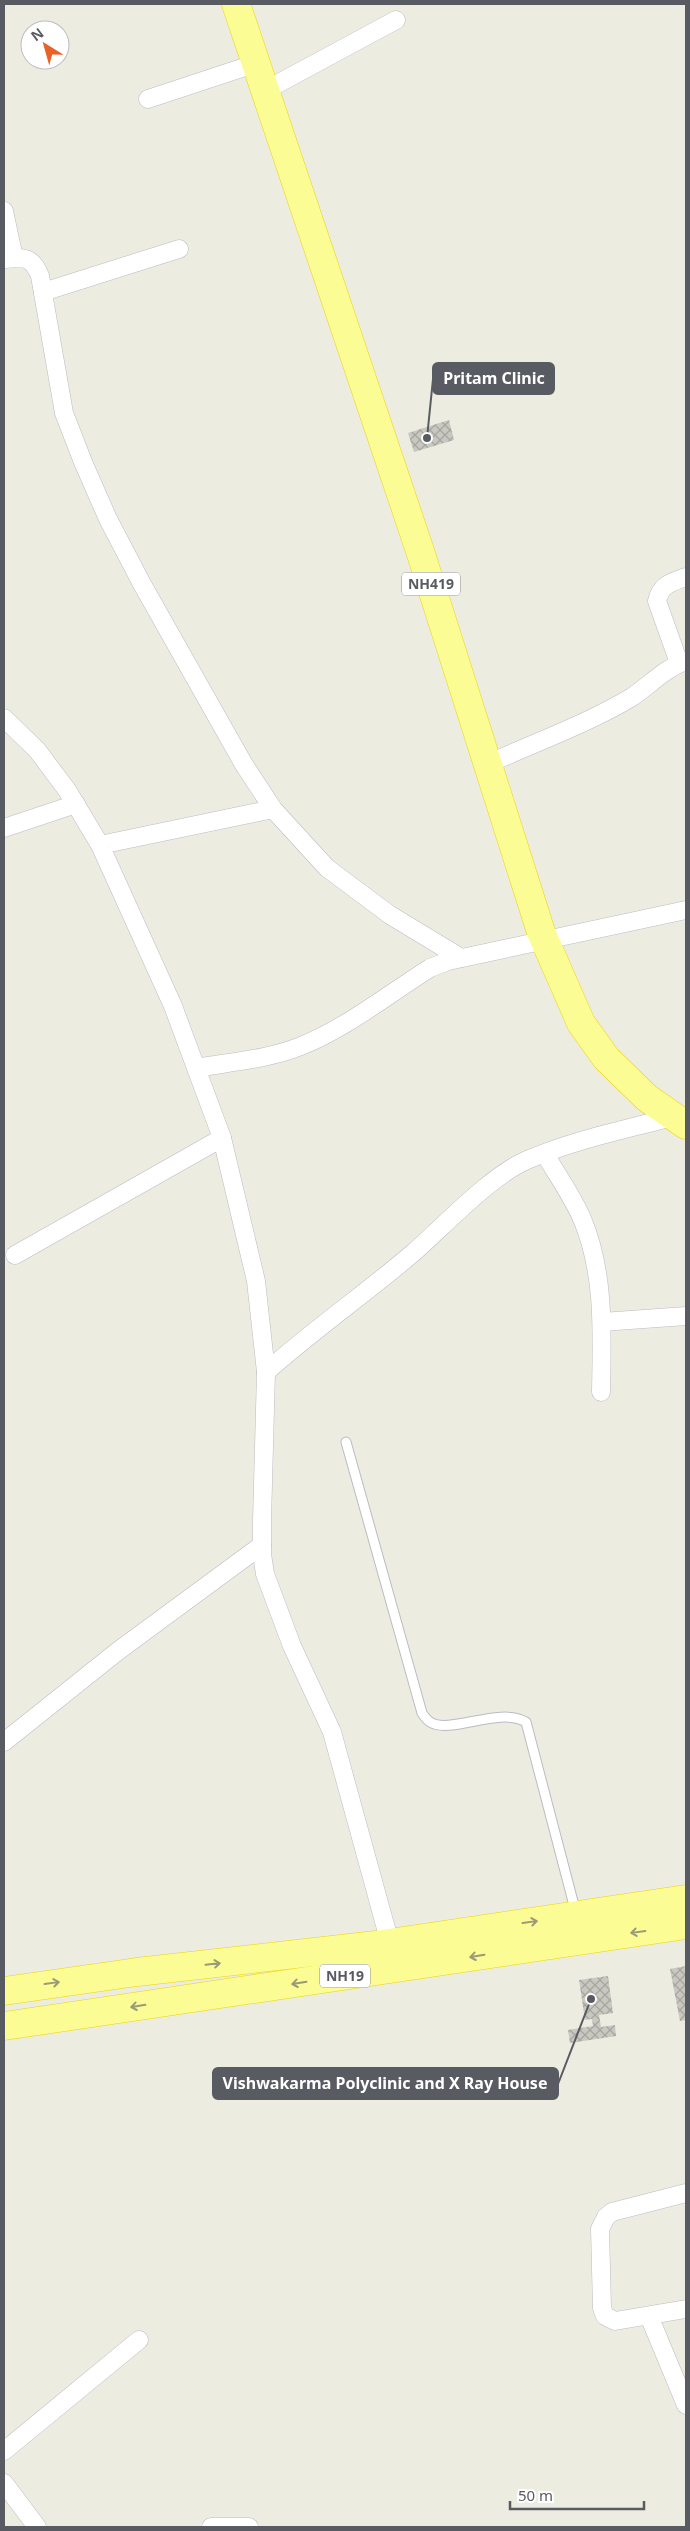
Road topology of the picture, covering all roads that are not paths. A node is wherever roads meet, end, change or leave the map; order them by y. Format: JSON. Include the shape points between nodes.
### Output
{"nodes":[{"id":1,"x":236,"y":4,"type":"edge"},
{"id":2,"x":396,"y":20,"type":"dead end"},
{"id":3,"x":257,"y":64,"type":"junction"},
{"id":4,"x":266,"y":90,"type":"junction"},
{"id":5,"x":148,"y":99,"type":"dead end"},
{"id":6,"x":4,"y":211,"type":"edge"},
{"id":7,"x":179,"y":249,"type":"dead end"},
{"id":8,"x":9,"y":258,"type":"edge"},
{"id":9,"x":42,"y":292,"type":"junction"},
{"id":10,"x":686,"y":577,"type":"edge"},
{"id":11,"x":683,"y":662,"type":"edge"},
{"id":12,"x":4,"y":718,"type":"edge"},
{"id":13,"x":488,"y":764,"type":"junction"},
{"id":14,"x":76,"y":804,"type":"junction"},
{"id":15,"x":273,"y":809,"type":"junction"},
{"id":16,"x":4,"y":828,"type":"edge"},
{"id":17,"x":100,"y":845,"type":"junction"},
{"id":18,"x":686,"y":910,"type":"edge"},
{"id":19,"x":544,"y":940,"type":"junction"},
{"id":20,"x":461,"y":958,"type":"junction"},
{"id":21,"x":196,"y":1068,"type":"junction"},
{"id":22,"x":679,"y":1121,"type":"edge"},
{"id":23,"x":222,"y":1138,"type":"junction"},
{"id":24,"x":545,"y":1154,"type":"junction"},
{"id":25,"x":15,"y":1255,"type":"dead end"},
{"id":26,"x":686,"y":1316,"type":"edge"},
{"id":27,"x":602,"y":1322,"type":"junction"},
{"id":28,"x":266,"y":1372,"type":"junction"},
{"id":29,"x":601,"y":1392,"type":"dead end"},
{"id":30,"x":346,"y":1442,"type":"dead end"},
{"id":31,"x":262,"y":1546,"type":"junction"},
{"id":32,"x":4,"y":1742,"type":"edge"},
{"id":33,"x":686,"y":1898,"type":"edge"},
{"id":34,"x":576,"y":1915,"type":"junction"},
{"id":35,"x":686,"y":1925,"type":"edge"},
{"id":36,"x":390,"y":1942,"type":"junction"},
{"id":37,"x":4,"y":1991,"type":"edge"},
{"id":38,"x":4,"y":2026,"type":"edge"},
{"id":39,"x":686,"y":2193,"type":"edge"},
{"id":40,"x":686,"y":2309,"type":"edge"},
{"id":41,"x":648,"y":2316,"type":"junction"},
{"id":42,"x":138,"y":2340,"type":"dead end"},
{"id":43,"x":686,"y":2405,"type":"edge"},
{"id":44,"x":4,"y":2451,"type":"edge"},
{"id":45,"x":4,"y":2483,"type":"edge"},
{"id":46,"x":37,"y":2527,"type":"edge"},
{"id":47,"x":211,"y":2527,"type":"edge"},
{"id":48,"x":249,"y":2527,"type":"edge"}],
"edges":[{"from":1,"to":3,"type":"highway","number":"NH419"},
{"from":2,"to":4,"type":"street"},
{"from":3,"to":4,"type":"highway","number":"NH419"},
{"from":3,"to":5,"type":"street"},
{"from":4,"to":13,"type":"highway","number":"NH419"},
{"from":6,"to":8,"type":"street"},
{"from":7,"to":9,"type":"street"},
{"from":8,"to":9,"type":"street","via":[[25,258],[35,264]]},
{"from":9,"to":15,"type":"street","via":[[64,413],[108,519],[243,763]]},
{"from":10,"to":11,"type":"street","via":[[666,584],[659,590],[657,601]]},
{"from":11,"to":13,"type":"street","via":[[599,714]]},
{"from":12,"to":14,"type":"street","via":[[37,750]]},
{"from":13,"to":19,"type":"highway","number":"NH419"},
{"from":14,"to":16,"type":"street"},
{"from":14,"to":17,"type":"street"},
{"from":15,"to":17,"type":"street"},
{"from":15,"to":20,"type":"street","via":[[327,868],[390,915]]},
{"from":17,"to":21,"type":"street","via":[[173,1006]]},
{"from":18,"to":19,"type":"street"},
{"from":19,"to":20,"type":"street"},
{"from":19,"to":22,"type":"highway","number":"NH419","via":[[581,1023],[601,1051],[647,1098]]},
{"from":20,"to":21,"type":"street","via":[[430,968],[328,1033],[301,1046]]},
{"from":21,"to":23,"type":"street"},
{"from":22,"to":24,"type":"street"},
{"from":23,"to":25,"type":"street"},
{"from":23,"to":28,"type":"street","via":[[256,1281]]},
{"from":24,"to":27,"type":"street","via":[[582,1218],[590,1240],[598,1273]]},
{"from":24,"to":28,"type":"street","via":[[527,1160],[498,1178],[412,1254]]},
{"from":26,"to":27,"type":"street"},
{"from":27,"to":29,"type":"street"},
{"from":28,"to":31,"type":"street"},
{"from":30,"to":34,"type":"lane","via":[[422,1713],[430,1722],[442,1725],[507,1716],[526,1722]]},
{"from":31,"to":32,"type":"street","via":[[118,1651]]},
{"from":31,"to":36,"type":"street","via":[[265,1574],[273,1599],[332,1732]]},
{"from":33,"to":34,"type":"highway","number":"NH19"},
{"from":36,"to":34,"type":"highway","number":"NH19","one_way":true},
{"from":35,"to":38,"type":"highway","number":"NH19","one_way":true},
{"from":37,"to":36,"type":"highway","number":"NH19","one_way":true},
{"from":39,"to":41,"type":"street","via":[[612,2212],[600,2229],[602,2308],[606,2316],[615,2321]]},
{"from":40,"to":41,"type":"street"},
{"from":41,"to":43,"type":"street"},
{"from":42,"to":44,"type":"street"},
{"from":45,"to":46,"type":"street"},
{"from":47,"to":48,"type":"street"}]}
